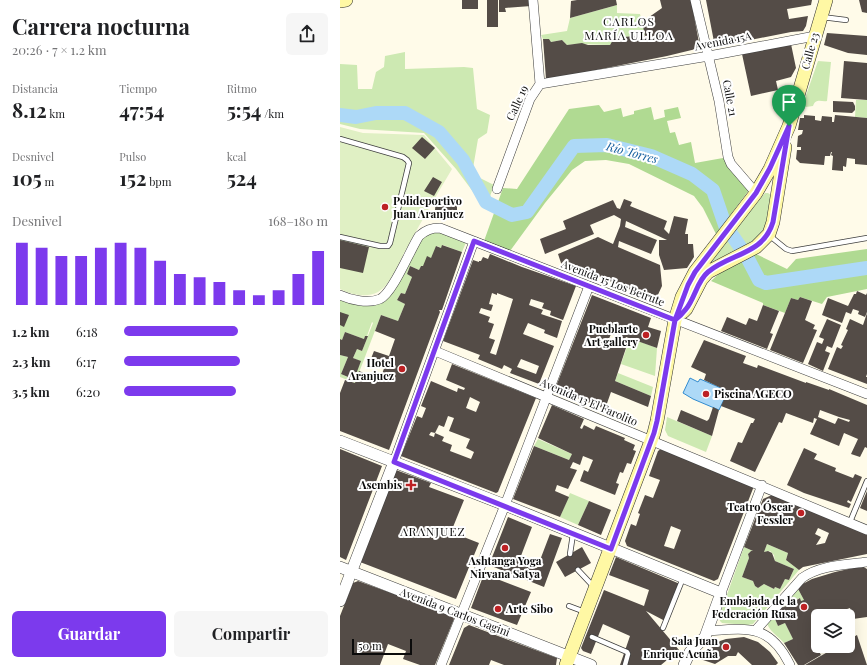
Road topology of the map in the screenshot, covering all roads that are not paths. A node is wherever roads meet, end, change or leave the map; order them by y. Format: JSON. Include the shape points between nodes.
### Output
{"nodes":[{"id":1,"x":346,"y":0,"type":"edge"},
{"id":2,"x":533,"y":0,"type":"edge"},
{"id":3,"x":695,"y":0,"type":"edge"},
{"id":4,"x":826,"y":0,"type":"edge"},
{"id":5,"x":340,"y":1,"type":"edge"},
{"id":6,"x":821,"y":17,"type":"junction"},
{"id":7,"x":846,"y":20,"type":"dead end"},
{"id":8,"x":815,"y":36,"type":"junction"},
{"id":9,"x":709,"y":56,"type":"junction"},
{"id":10,"x":540,"y":84,"type":"junction"},
{"id":11,"x":789,"y":126,"type":"junction"},
{"id":12,"x":340,"y":139,"type":"edge"},
{"id":13,"x":497,"y":189,"type":"dead end"},
{"id":14,"x":756,"y":194,"type":"junction"},
{"id":15,"x":768,"y":234,"type":"junction"},
{"id":16,"x":340,"y":237,"type":"edge"},
{"id":17,"x":867,"y":238,"type":"edge"},
{"id":18,"x":474,"y":241,"type":"junction"},
{"id":19,"x":589,"y":286,"type":"junction"},
{"id":20,"x":340,"y":295,"type":"edge"},
{"id":21,"x":675,"y":320,"type":"junction"},
{"id":22,"x":435,"y":351,"type":"junction"},
{"id":23,"x":867,"y":394,"type":"edge"},
{"id":24,"x":547,"y":397,"type":"junction"},
{"id":25,"x":340,"y":441,"type":"edge"},
{"id":26,"x":651,"y":441,"type":"junction"},
{"id":27,"x":394,"y":462,"type":"junction"},
{"id":28,"x":867,"y":481,"type":"edge"},
{"id":29,"x":762,"y":485,"type":"junction"},
{"id":30,"x":505,"y":505,"type":"junction"},
{"id":31,"x":850,"y":522,"type":"junction"},
{"id":32,"x":867,"y":530,"type":"edge"},
{"id":33,"x":574,"y":534,"type":"junction"},
{"id":34,"x":611,"y":549,"type":"junction"},
{"id":35,"x":570,"y":554,"type":"dead end"},
{"id":36,"x":867,"y":562,"type":"edge"},
{"id":37,"x":340,"y":568,"type":"edge"},
{"id":38,"x":578,"y":570,"type":"dead end"},
{"id":39,"x":352,"y":572,"type":"junction"},
{"id":40,"x":683,"y":578,"type":"junction"},
{"id":41,"x":596,"y":589,"type":"junction"},
{"id":42,"x":721,"y":593,"type":"junction"},
{"id":43,"x":340,"y":601,"type":"edge"},
{"id":44,"x":569,"y":606,"type":"dead end"},
{"id":45,"x":587,"y":613,"type":"junction"},
{"id":46,"x":462,"y":614,"type":"junction"},
{"id":47,"x":663,"y":628,"type":"dead end"},
{"id":48,"x":754,"y":630,"type":"junction"},
{"id":49,"x":708,"y":631,"type":"junction"},
{"id":50,"x":592,"y":637,"type":"dead end"},
{"id":51,"x":568,"y":661,"type":"edge"},
{"id":52,"x":441,"y":665,"type":"edge"},
{"id":53,"x":591,"y":665,"type":"edge"},
{"id":54,"x":624,"y":665,"type":"edge"},
{"id":55,"x":684,"y":665,"type":"edge"},
{"id":56,"x":790,"y":665,"type":"edge"}],
"edges":[{"from":1,"to":5,"type":"main road"},
{"from":2,"to":10,"type":"street","name":"Calle 19"},
{"from":3,"to":9,"type":"street","name":"Calle 21"},
{"from":4,"to":6,"type":"main road","name":"Calle 23"},
{"from":6,"to":7,"type":"lane"},
{"from":6,"to":8,"type":"main road","name":"Calle 23"},
{"from":8,"to":9,"type":"street","name":"Avenida 15A"},
{"from":8,"to":11,"type":"main road","name":"Calle 23"},
{"from":9,"to":10,"type":"street","name":"Avenida 15A"},
{"from":9,"to":14,"type":"street","name":"Calle 21","via":[[728,158]]},
{"from":10,"to":13,"type":"street","name":"Calle 19","via":[[530,99]]},
{"from":11,"to":14,"type":"main road","name":"Calle 23"},
{"from":11,"to":15,"type":"main road","name":"Calle 23","via":[[773,222]]},
{"from":12,"to":16,"type":"lane","via":[[404,157],[409,163],[388,246]]},
{"from":14,"to":21,"type":"main road","name":"Calle 23","via":[[695,272]]},
{"from":15,"to":17,"type":"lane","via":[[792,251]]},
{"from":15,"to":21,"type":"main road","name":"Calle 23","via":[[756,247],[714,268],[704,276],[686,309]]},
{"from":18,"to":19,"type":"street","name":"Avenida 15 Los Beirute"},
{"from":18,"to":20,"type":"street","name":"Avenida 15 Los Beirute","via":[[440,228],[425,230],[419,236],[387,294],[379,299],[369,300],[357,300]]},
{"from":18,"to":22,"type":"street"},
{"from":19,"to":21,"type":"street","name":"Avenida 15 Los Beirute"},
{"from":19,"to":24,"type":"street"},
{"from":21,"to":23,"type":"street","name":"Avenida 15 Los Beirute"},
{"from":21,"to":26,"type":"main road"},
{"from":22,"to":24,"type":"street","name":"Avenida 13 El Farolito"},
{"from":22,"to":27,"type":"street"},
{"from":24,"to":26,"type":"street","name":"Avenida 13 El Farolito"},
{"from":24,"to":30,"type":"street"},
{"from":25,"to":27,"type":"street"},
{"from":26,"to":29,"type":"street","name":"Avenida 13 El Farolito"},
{"from":26,"to":34,"type":"main road"},
{"from":27,"to":30,"type":"street"},
{"from":27,"to":39,"type":"street"},
{"from":28,"to":31,"type":"lane"},
{"from":29,"to":31,"type":"street","name":"Avenida 13 El Farolito"},
{"from":29,"to":42,"type":"street"},
{"from":30,"to":33,"type":"street"},
{"from":30,"to":46,"type":"street"},
{"from":31,"to":32,"type":"street","name":"Avenida 13 El Farolito"},
{"from":33,"to":34,"type":"street"},
{"from":33,"to":35,"type":"lane"},
{"from":34,"to":40,"type":"street"},
{"from":34,"to":41,"type":"main road"},
{"from":36,"to":48,"type":"street","via":[[810,572]]},
{"from":37,"to":39,"type":"street","name":"Avenida 9 Carlos Gagini"},
{"from":38,"to":41,"type":"lane"},
{"from":39,"to":43,"type":"street"},
{"from":39,"to":46,"type":"street","name":"Avenida 9 Carlos Gagini"},
{"from":40,"to":42,"type":"street"},
{"from":40,"to":47,"type":"lane"},
{"from":41,"to":45,"type":"main road"},
{"from":42,"to":49,"type":"street"},
{"from":44,"to":45,"type":"lane"},
{"from":45,"to":51,"type":"main road"},
{"from":46,"to":51,"type":"street","name":"Avenida 9 Carlos Gagini"},
{"from":46,"to":52,"type":"street"},
{"from":48,"to":49,"type":"street"},
{"from":48,"to":56,"type":"street","via":[[773,640]]},
{"from":49,"to":55,"type":"street","via":[[703,641],[690,652]]},
{"from":50,"to":54,"type":"lane","via":[[627,652]]},
{"from":51,"to":53,"type":"street","name":"Avenida 9 Carlos Gagini"}]}
